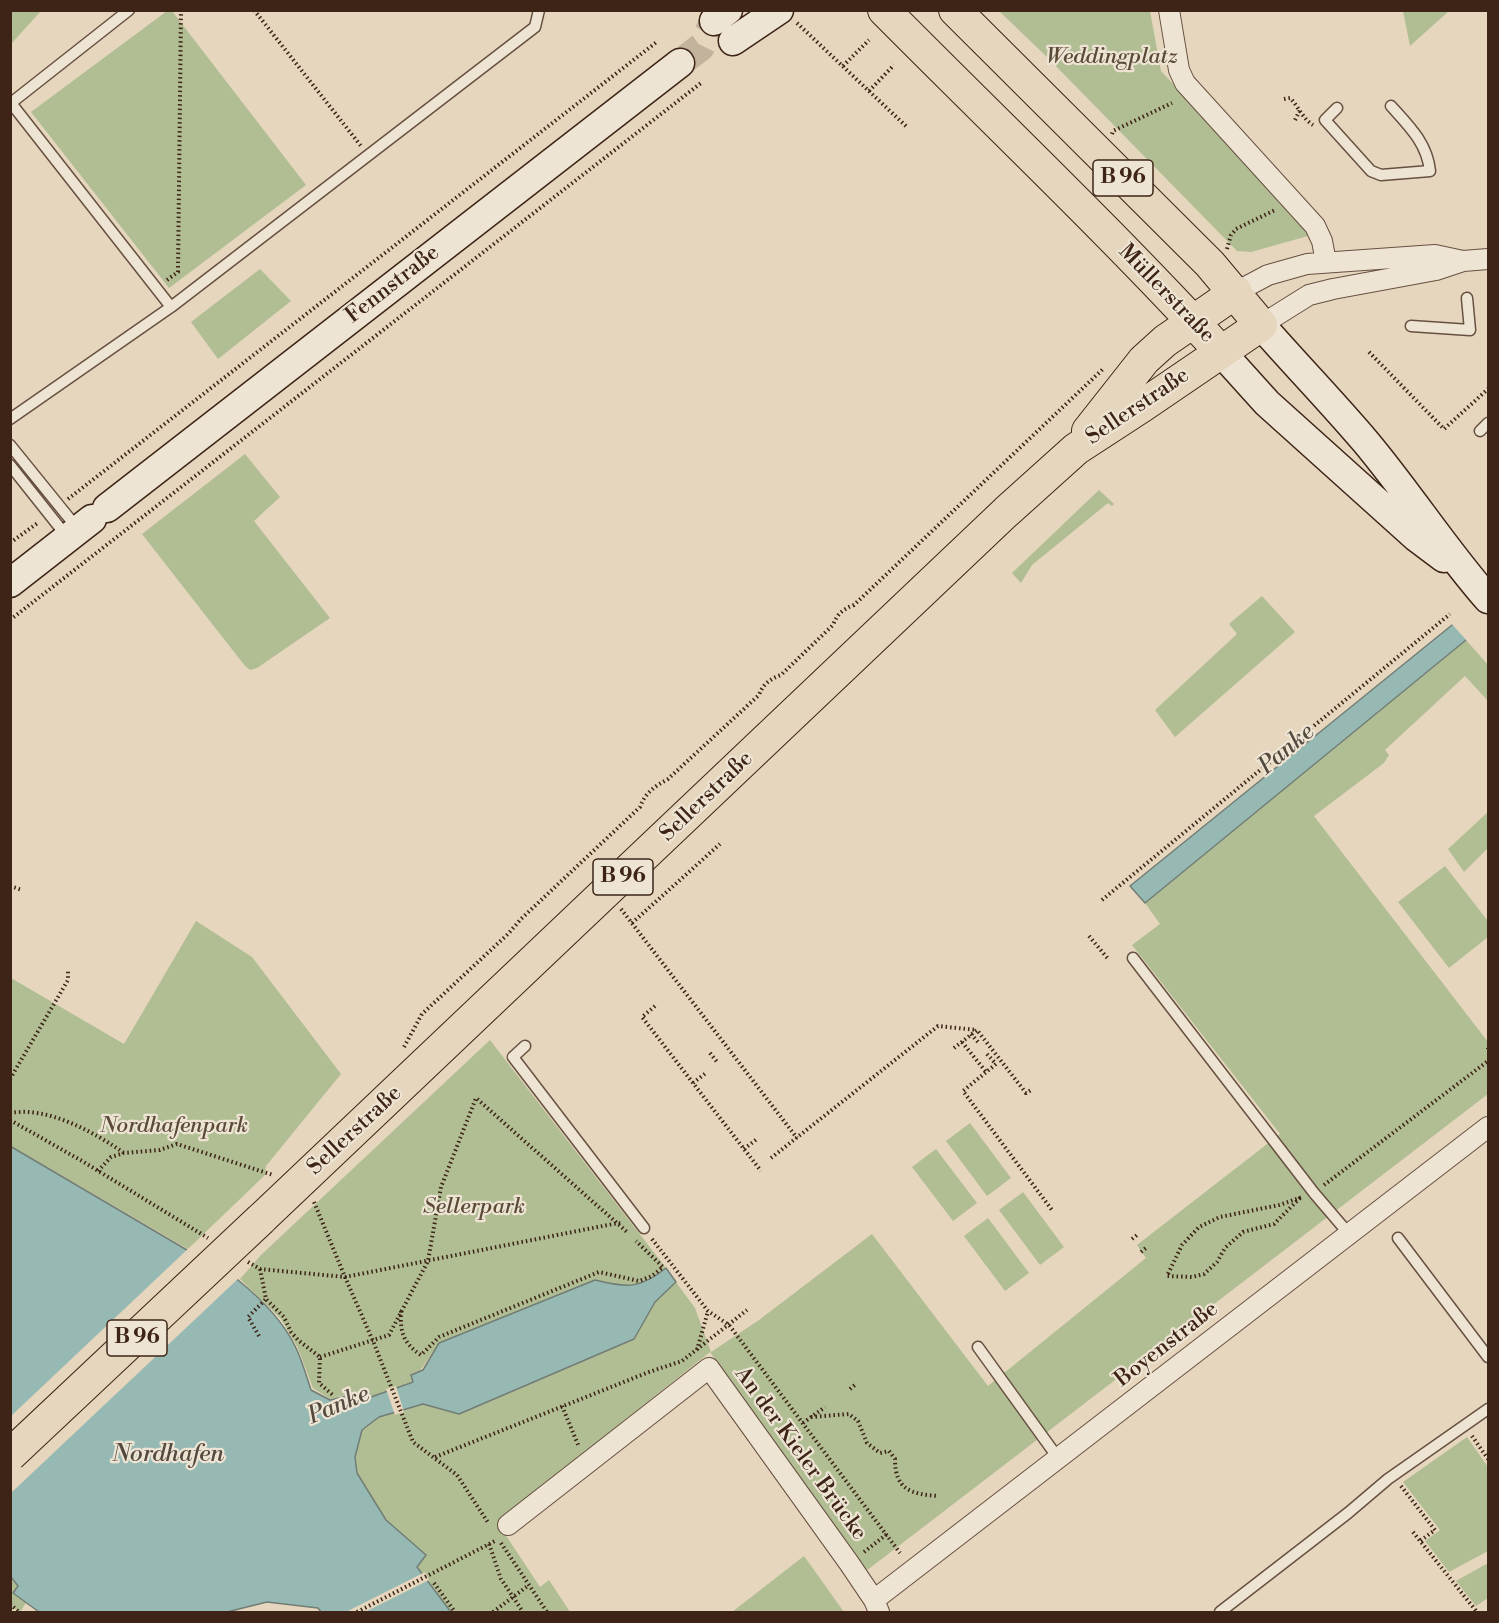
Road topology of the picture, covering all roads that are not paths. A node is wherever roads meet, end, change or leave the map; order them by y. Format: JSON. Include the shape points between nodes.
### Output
{"nodes":[{"id":1,"x":129,"y":10,"type":"edge"},
{"id":2,"x":539,"y":10,"type":"edge"},
{"id":3,"x":884,"y":10,"type":"edge"},
{"id":4,"x":955,"y":10,"type":"edge"},
{"id":5,"x":1168,"y":10,"type":"edge"},
{"id":6,"x":788,"y":17,"type":"edge"},
{"id":7,"x":733,"y":41,"type":"tunnel mouth"},
{"id":8,"x":680,"y":63,"type":"tunnel mouth"},
{"id":9,"x":1391,"y":106,"type":"dead end"},
{"id":10,"x":1337,"y":108,"type":"dead end"},
{"id":11,"x":1488,"y":259,"type":"edge"},
{"id":12,"x":1463,"y":261,"type":"junction"},
{"id":13,"x":1326,"y":262,"type":"junction"},
{"id":14,"x":1236,"y":292,"type":"junction"},
{"id":15,"x":1467,"y":298,"type":"dead end"},
{"id":16,"x":171,"y":306,"type":"junction"},
{"id":17,"x":1193,"y":322,"type":"junction"},
{"id":18,"x":1261,"y":325,"type":"junction"},
{"id":19,"x":1411,"y":326,"type":"dead end"},
{"id":20,"x":1221,"y":352,"type":"junction"},
{"id":21,"x":10,"y":418,"type":"edge"},
{"id":22,"x":10,"y":445,"type":"edge"},
{"id":23,"x":1076,"y":449,"type":"junction"},
{"id":24,"x":10,"y":465,"type":"edge"},
{"id":25,"x":87,"y":524,"type":"junction"},
{"id":26,"x":1459,"y":566,"type":"junction"},
{"id":27,"x":10,"y":583,"type":"edge"},
{"id":28,"x":1485,"y":595,"type":"edge"},
{"id":29,"x":1133,"y":958,"type":"dead end"},
{"id":30,"x":525,"y":1046,"type":"dead end"},
{"id":31,"x":1488,"y":1127,"type":"edge"},
{"id":32,"x":644,"y":1228,"type":"road end"},
{"id":33,"x":1349,"y":1234,"type":"junction"},
{"id":34,"x":1398,"y":1238,"type":"dead end"},
{"id":35,"x":978,"y":1347,"type":"dead end"},
{"id":36,"x":1488,"y":1357,"type":"edge"},
{"id":37,"x":1488,"y":1409,"type":"edge"},
{"id":38,"x":10,"y":1455,"type":"edge"},
{"id":39,"x":1058,"y":1458,"type":"junction"},
{"id":40,"x":503,"y":1532,"type":"road end"},
{"id":41,"x":877,"y":1606,"type":"edge"},
{"id":42,"x":1220,"y":1612,"type":"edge"}],
"edges":[{"from":1,"to":16,"type":"lane","via":[[10,103]]},
{"from":2,"to":16,"type":"lane","via":[[535,27]]},
{"from":3,"to":17,"type":"main road","name":"Müllerstraße","number":"B 96","via":[[1077,200]]},
{"from":4,"to":14,"type":"main road","name":"Müllerstraße","number":"B 96"},
{"from":5,"to":13,"type":"street","via":[[1185,83],[1315,226]]},
{"from":6,"to":7,"type":"main road"},
{"from":8,"to":25,"type":"main road","name":"Fennstraße"},
{"from":9,"to":10,"type":"lane","via":[[1422,141],[1430,171],[1381,175],[1371,171],[1325,120]]},
{"from":11,"to":12,"type":"street"},
{"from":12,"to":13,"type":"street","via":[[1435,255]]},
{"from":12,"to":18,"type":"street","via":[[1309,295]]},
{"from":13,"to":14,"type":"street","via":[[1268,275]]},
{"from":14,"to":17,"type":"main road","name":"Sellerstraße","number":"B 96"},
{"from":14,"to":18,"type":"main road","name":"Müllerstraße","number":"B 96"},
{"from":15,"to":19,"type":"lane","via":[[1470,330]]},
{"from":16,"to":21,"type":"lane"},
{"from":17,"to":20,"type":"main road","name":"Müllerstraße","number":"B 96"},
{"from":17,"to":23,"type":"main road","name":"Sellerstraße","number":"B 96","via":[[1144,360]]},
{"from":18,"to":20,"type":"main road","name":"Sellerstraße","number":"B 96"},
{"from":18,"to":26,"type":"main road","name":"Müllerstraße","via":[[1365,441]]},
{"from":20,"to":23,"type":"main road","name":"Sellerstraße","number":"B 96"},
{"from":20,"to":26,"type":"main road","name":"Müllerstraße","via":[[1267,403],[1329,460],[1416,537]]},
{"from":22,"to":25,"type":"lane","via":[[59,506]]},
{"from":23,"to":38,"type":"main road","name":"Sellerstraße","number":"B 96","bridge":true},
{"from":24,"to":25,"type":"lane","via":[[48,514]]},
{"from":25,"to":27,"type":"main road","name":"Fennstraße"},
{"from":26,"to":28,"type":"main road","name":"Müllerstraße"},
{"from":29,"to":33,"type":"lane"},
{"from":30,"to":32,"type":"lane","via":[[513,1057]]},
{"from":31,"to":33,"type":"street","name":"Boyenstraße"},
{"from":33,"to":39,"type":"street","name":"Boyenstraße"},
{"from":34,"to":36,"type":"lane"},
{"from":35,"to":39,"type":"lane"},
{"from":37,"to":42,"type":"lane","via":[[1393,1475]]},
{"from":39,"to":41,"type":"street","name":"Boyenstraße"},
{"from":40,"to":41,"type":"street","name":"An der Kieler Brücke","via":[[709,1368]]}]}
